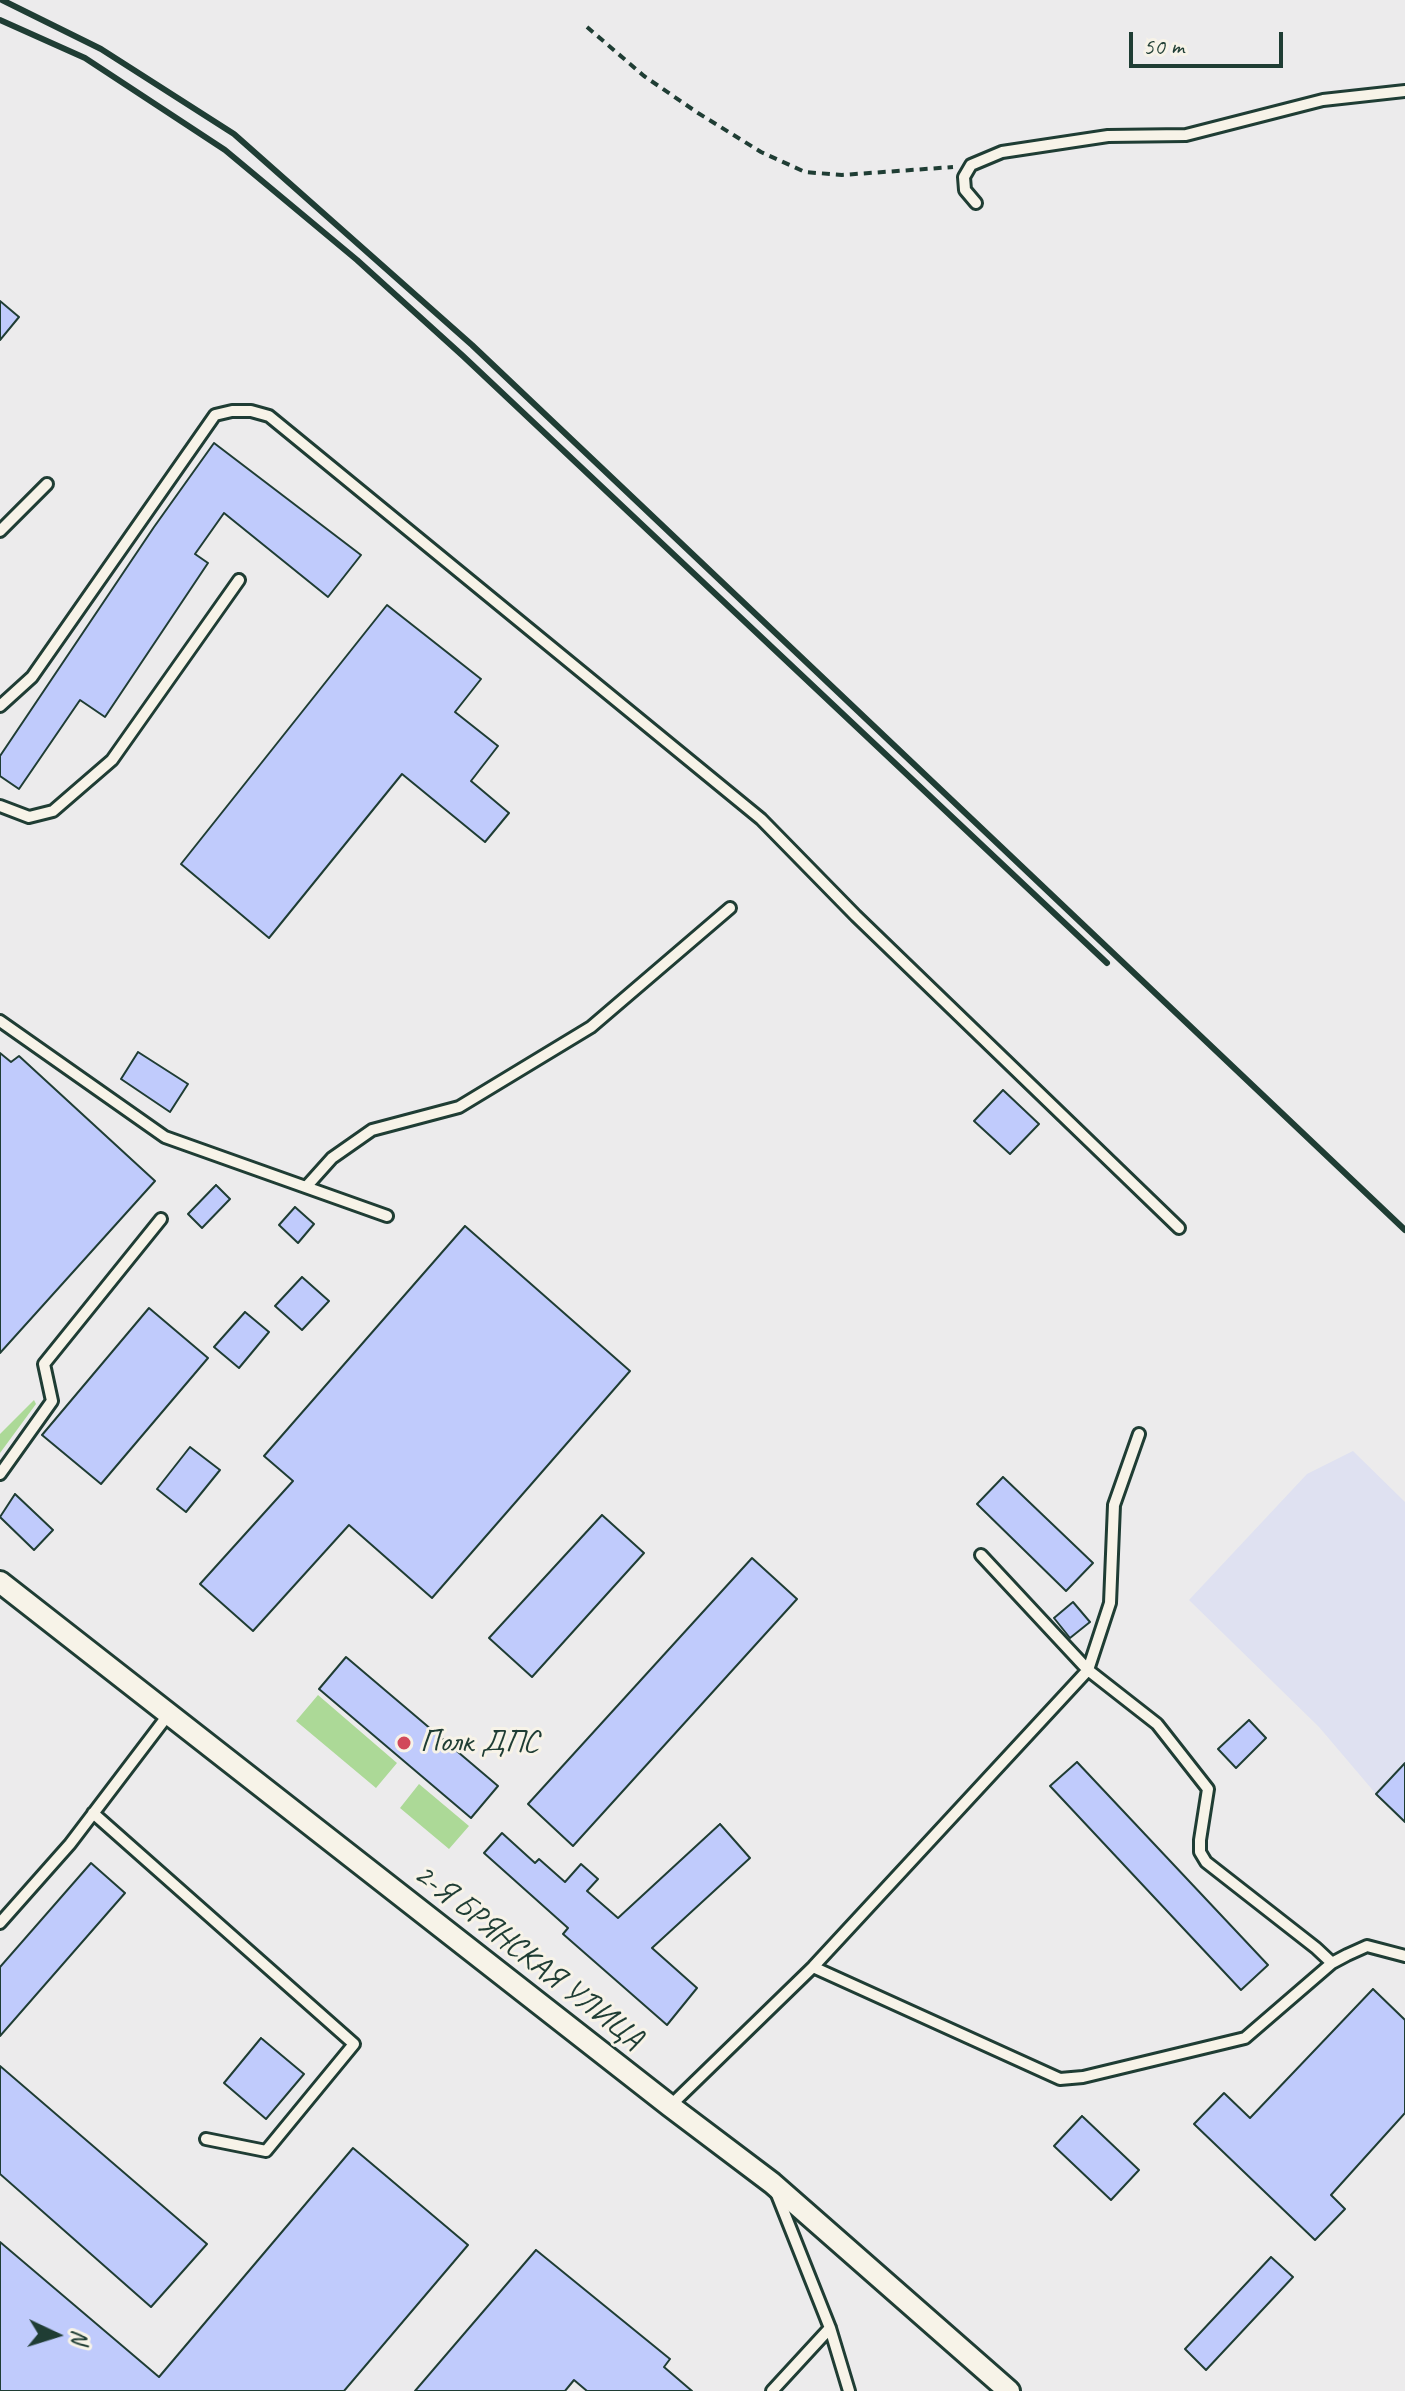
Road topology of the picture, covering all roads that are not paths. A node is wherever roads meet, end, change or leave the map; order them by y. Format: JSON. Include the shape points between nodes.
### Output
{"nodes":[{"id":1,"x":1405,"y":91,"type":"edge"},
{"id":2,"x":976,"y":203,"type":"dead end"},
{"id":3,"x":47,"y":484,"type":"dead end"},
{"id":4,"x":0,"y":531,"type":"edge"},
{"id":5,"x":239,"y":580,"type":"dead end"},
{"id":6,"x":0,"y":706,"type":"edge"},
{"id":7,"x":0,"y":806,"type":"edge"},
{"id":8,"x":730,"y":908,"type":"dead end"},
{"id":9,"x":0,"y":1021,"type":"edge"},
{"id":10,"x":306,"y":1187,"type":"junction"},
{"id":11,"x":387,"y":1216,"type":"dead end"},
{"id":12,"x":161,"y":1219,"type":"dead end"},
{"id":13,"x":1179,"y":1228,"type":"dead end"},
{"id":14,"x":1139,"y":1434,"type":"dead end"},
{"id":15,"x":0,"y":1474,"type":"edge"},
{"id":16,"x":981,"y":1555,"type":"dead end"},
{"id":17,"x":0,"y":1582,"type":"edge"},
{"id":18,"x":1088,"y":1670,"type":"junction"},
{"id":19,"x":168,"y":1715,"type":"junction"},
{"id":20,"x":93,"y":1813,"type":"junction"},
{"id":21,"x":0,"y":1923,"type":"edge"},
{"id":22,"x":1405,"y":1956,"type":"edge"},
{"id":23,"x":1332,"y":1963,"type":"junction"},
{"id":24,"x":813,"y":1967,"type":"junction"},
{"id":25,"x":670,"y":2106,"type":"junction"},
{"id":26,"x":206,"y":2139,"type":"dead end"},
{"id":27,"x":772,"y":2183,"type":"junction"},
{"id":28,"x":830,"y":2328,"type":"junction"},
{"id":29,"x":772,"y":2391,"type":"edge"},
{"id":30,"x":849,"y":2391,"type":"edge"},
{"id":31,"x":1009,"y":2391,"type":"edge"}],
"edges":[{"from":1,"to":2,"type":"lane","via":[[1323,100],[1186,135],[1108,136],[1002,152],[971,165],[964,177],[965,190]]},
{"from":3,"to":4,"type":"lane"},
{"from":5,"to":7,"type":"lane","via":[[112,760],[53,811],[29,817]]},
{"from":6,"to":13,"type":"lane","via":[[32,677],[215,415],[251,411],[269,416],[761,819]]},
{"from":8,"to":10,"type":"lane","via":[[591,1027],[459,1107],[372,1130],[332,1158]]},
{"from":9,"to":10,"type":"lane","via":[[165,1137]]},
{"from":10,"to":11,"type":"lane"},
{"from":12,"to":15,"type":"lane","via":[[44,1364],[52,1401]]},
{"from":14,"to":18,"type":"lane","via":[[1114,1505],[1110,1603]]},
{"from":16,"to":18,"type":"lane"},
{"from":17,"to":19,"type":"street","name":"2-Я БРЯНСКАЯ УЛИЦА"},
{"from":18,"to":23,"type":"lane","via":[[1157,1724],[1208,1789],[1200,1840],[1206,1862]]},
{"from":18,"to":24,"type":"lane"},
{"from":19,"to":20,"type":"lane"},
{"from":19,"to":25,"type":"street","name":"2-Я БРЯНСКАЯ УЛИЦА"},
{"from":20,"to":21,"type":"lane"},
{"from":20,"to":26,"type":"lane","via":[[354,2044],[266,2151]]},
{"from":22,"to":23,"type":"lane","via":[[1367,1946]]},
{"from":23,"to":24,"type":"lane","via":[[1245,2038],[1060,2079]]},
{"from":24,"to":25,"type":"lane"},
{"from":25,"to":27,"type":"street","name":"2-Я БРЯНСКАЯ УЛИЦА"},
{"from":27,"to":28,"type":"lane"},
{"from":27,"to":31,"type":"street","name":"2-Я БРЯНСКАЯ УЛИЦА"},
{"from":28,"to":29,"type":"lane"},
{"from":28,"to":30,"type":"lane"}]}
